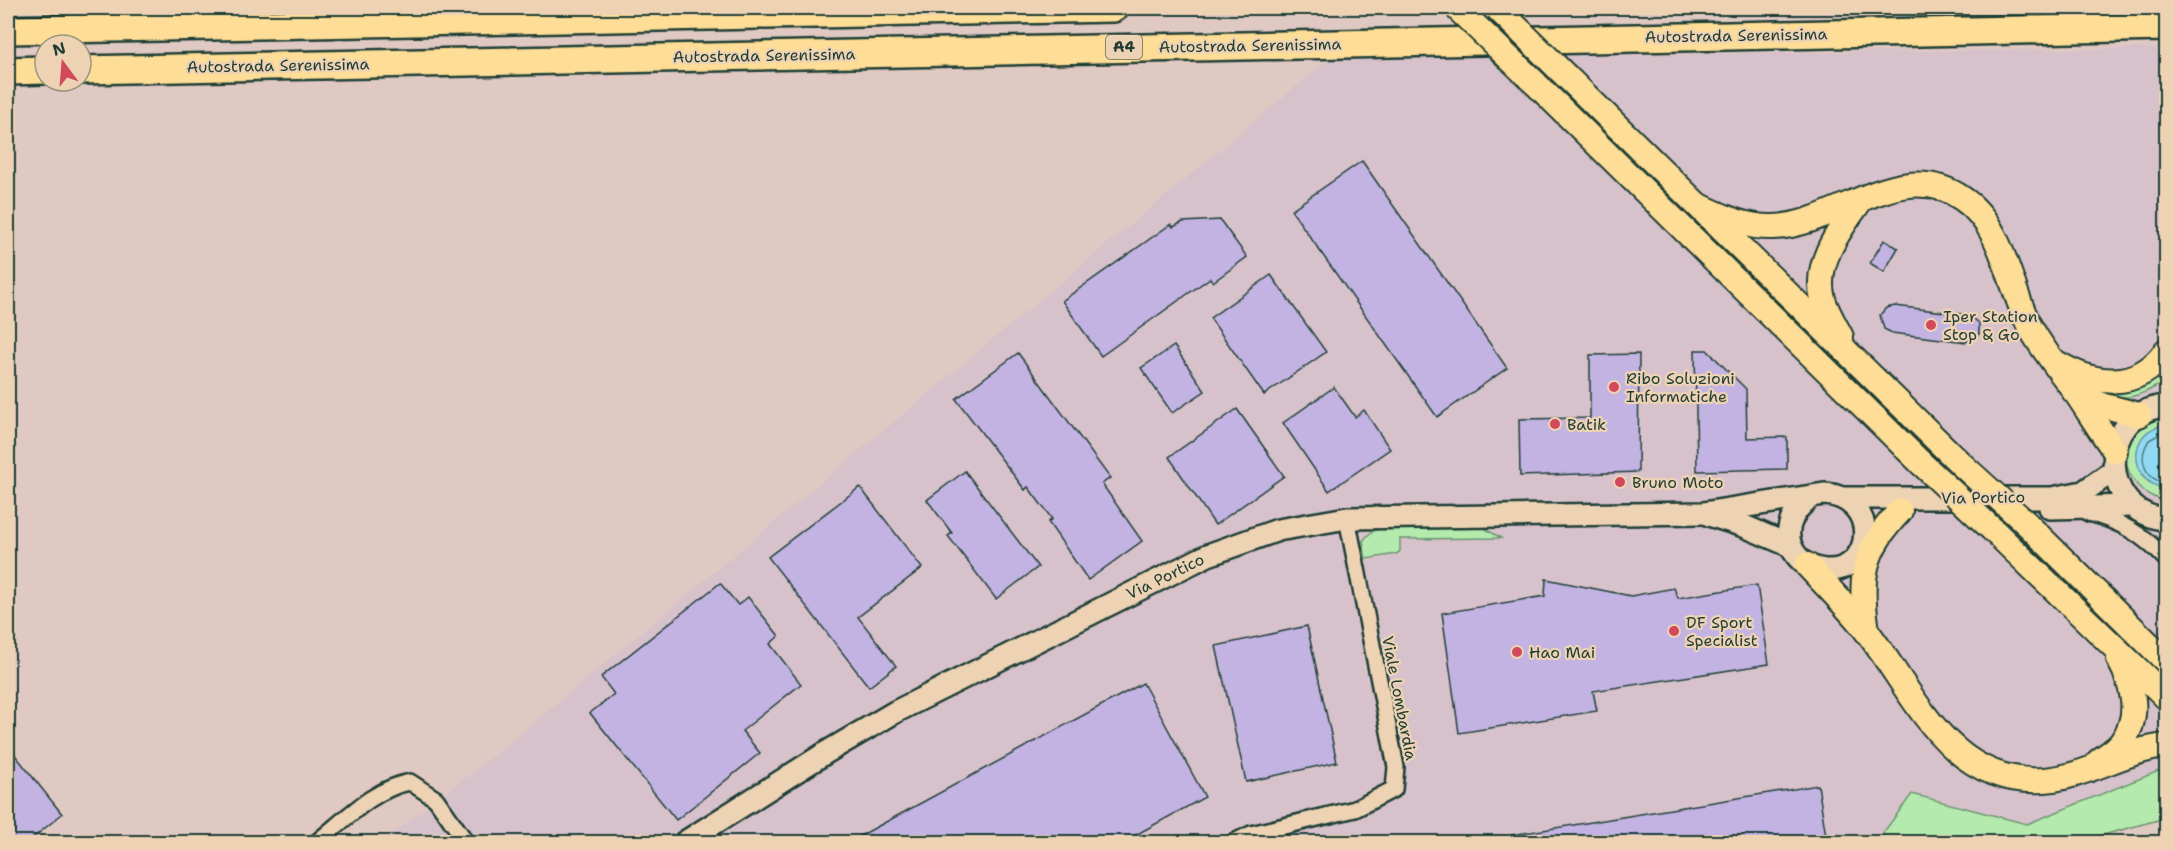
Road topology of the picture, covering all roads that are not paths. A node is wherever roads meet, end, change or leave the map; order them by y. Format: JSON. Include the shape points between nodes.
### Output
{"nodes":[{"id":1,"x":1114,"y":8,"type":"edge"},
{"id":2,"x":1457,"y":8,"type":"edge"},
{"id":3,"x":1497,"y":8,"type":"edge"},
{"id":4,"x":2166,"y":27,"type":"edge"},
{"id":5,"x":8,"y":30,"type":"edge"},
{"id":6,"x":33,"y":70,"type":"edge"},
{"id":7,"x":93,"y":70,"type":"edge"},
{"id":8,"x":8,"y":71,"type":"edge"},
{"id":9,"x":1860,"y":201,"type":"junction"},
{"id":10,"x":1700,"y":206,"type":"junction"},
{"id":11,"x":2166,"y":351,"type":"edge"},
{"id":12,"x":1848,"y":352,"type":"junction"},
{"id":13,"x":2048,"y":358,"type":"junction"},
{"id":14,"x":2074,"y":391,"type":"junction"},
{"id":15,"x":2166,"y":405,"type":"edge"},
{"id":16,"x":2139,"y":415,"type":"junction"},
{"id":17,"x":2114,"y":460,"type":"junction"},
{"id":18,"x":1811,"y":498,"type":"junction"},
{"id":19,"x":1845,"y":498,"type":"junction"},
{"id":20,"x":2133,"y":506,"type":"junction"},
{"id":21,"x":2070,"y":508,"type":"junction"},
{"id":22,"x":1900,"y":511,"type":"junction"},
{"id":23,"x":1703,"y":513,"type":"junction"},
{"id":24,"x":1347,"y":518,"type":"junction"},
{"id":25,"x":2166,"y":520,"type":"edge"},
{"id":26,"x":1865,"y":531,"type":"junction"},
{"id":27,"x":1791,"y":546,"type":"junction"},
{"id":28,"x":1854,"y":559,"type":"junction"},
{"id":29,"x":2166,"y":559,"type":"edge"},
{"id":30,"x":1807,"y":565,"type":"junction"},
{"id":31,"x":1867,"y":631,"type":"junction"},
{"id":32,"x":2112,"y":646,"type":"junction"},
{"id":33,"x":2166,"y":661,"type":"edge"},
{"id":34,"x":2166,"y":697,"type":"edge"},
{"id":35,"x":2166,"y":746,"type":"edge"},
{"id":36,"x":2088,"y":770,"type":"junction"},
{"id":37,"x":317,"y":843,"type":"edge"},
{"id":38,"x":466,"y":843,"type":"edge"},
{"id":39,"x":685,"y":843,"type":"edge"},
{"id":40,"x":1234,"y":843,"type":"edge"}],
"edges":[{"from":1,"to":5,"type":"highway"},
{"from":2,"to":32,"type":"highway","bridge":true},
{"from":3,"to":10,"type":"highway","bridge":true},
{"from":4,"to":7,"type":"highway","name":"Autostrada Serenissima","number":"A4"},
{"from":6,"to":8,"type":"highway"},
{"from":9,"to":10,"type":"highway","via":[[1814,220],[1773,228],[1734,222]]},
{"from":9,"to":12,"type":"highway","via":[[1841,228],[1822,272],[1822,298]]},
{"from":9,"to":13,"type":"highway","via":[[1910,184],[1929,185],[1964,200],[1986,224],[2000,250],[2029,324]]},
{"from":10,"to":12,"type":"highway"},
{"from":11,"to":13,"type":"highway","via":[[2149,370],[2131,379],[2097,381],[2072,373]]},
{"from":12,"to":33,"type":"highway","bridge":true},
{"from":13,"to":14,"type":"highway"},
{"from":14,"to":16,"type":"highway","via":[[2101,405]]},
{"from":14,"to":17,"type":"highway"},
{"from":15,"to":16,"type":"main road"},
{"from":16,"to":17,"type":"main road","name":"Via Portico","via":[[2128,424]]},
{"from":17,"to":19,"type":"main road","name":"Via Portico","via":[[2083,492],[2052,498]]},
{"from":17,"to":20,"type":"main road","via":[[2117,483]]},
{"from":18,"to":19,"type":"main road","name":"Via Portico","via":[[1824,494]]},
{"from":18,"to":23,"type":"main road","name":"Via Portico"},
{"from":18,"to":27,"type":"main road","via":[[1800,504],[1792,516],[1788,530]]},
{"from":19,"to":26,"type":"main road","via":[[1859,510]]},
{"from":20,"to":21,"type":"main road","name":"Via Portico"},
{"from":20,"to":25,"type":"main road","name":"Via Portico"},
{"from":21,"to":22,"type":"main road","name":"Via Portico"},
{"from":21,"to":29,"type":"street","name":"Via Portico","via":[[2126,525]]},
{"from":22,"to":26,"type":"main road","name":"Via Portico"},
{"from":22,"to":31,"type":"highway","via":[[1881,531],[1866,561],[1862,585]]},
{"from":23,"to":24,"type":"main road","name":"Via Portico"},
{"from":23,"to":27,"type":"main road","name":"Via Portico"},
{"from":24,"to":39,"type":"main road","name":"Via Portico","via":[[1278,530],[1208,555],[1090,612],[895,712]]},
{"from":24,"to":40,"type":"street","name":"Viale Lombardia","via":[[1396,766],[1394,789],[1355,810],[1251,834]]},
{"from":26,"to":28,"type":"main road"},
{"from":27,"to":30,"type":"main road","name":"Via Portico"},
{"from":28,"to":30,"type":"main road","via":[[1831,570]]},
{"from":28,"to":31,"type":"highway","via":[[1853,600]]},
{"from":30,"to":31,"type":"highway"},
{"from":31,"to":36,"type":"highway","via":[[1941,734],[1974,765],[2002,777],[2023,780],[2046,780]]},
{"from":32,"to":34,"type":"highway"},
{"from":32,"to":36,"type":"highway","via":[[2129,678],[2134,698],[2132,717],[2121,742]]},
{"from":35,"to":36,"type":"highway","via":[[2151,747]]},
{"from":37,"to":38,"type":"street","via":[[377,794],[410,782],[436,799]]}]}
